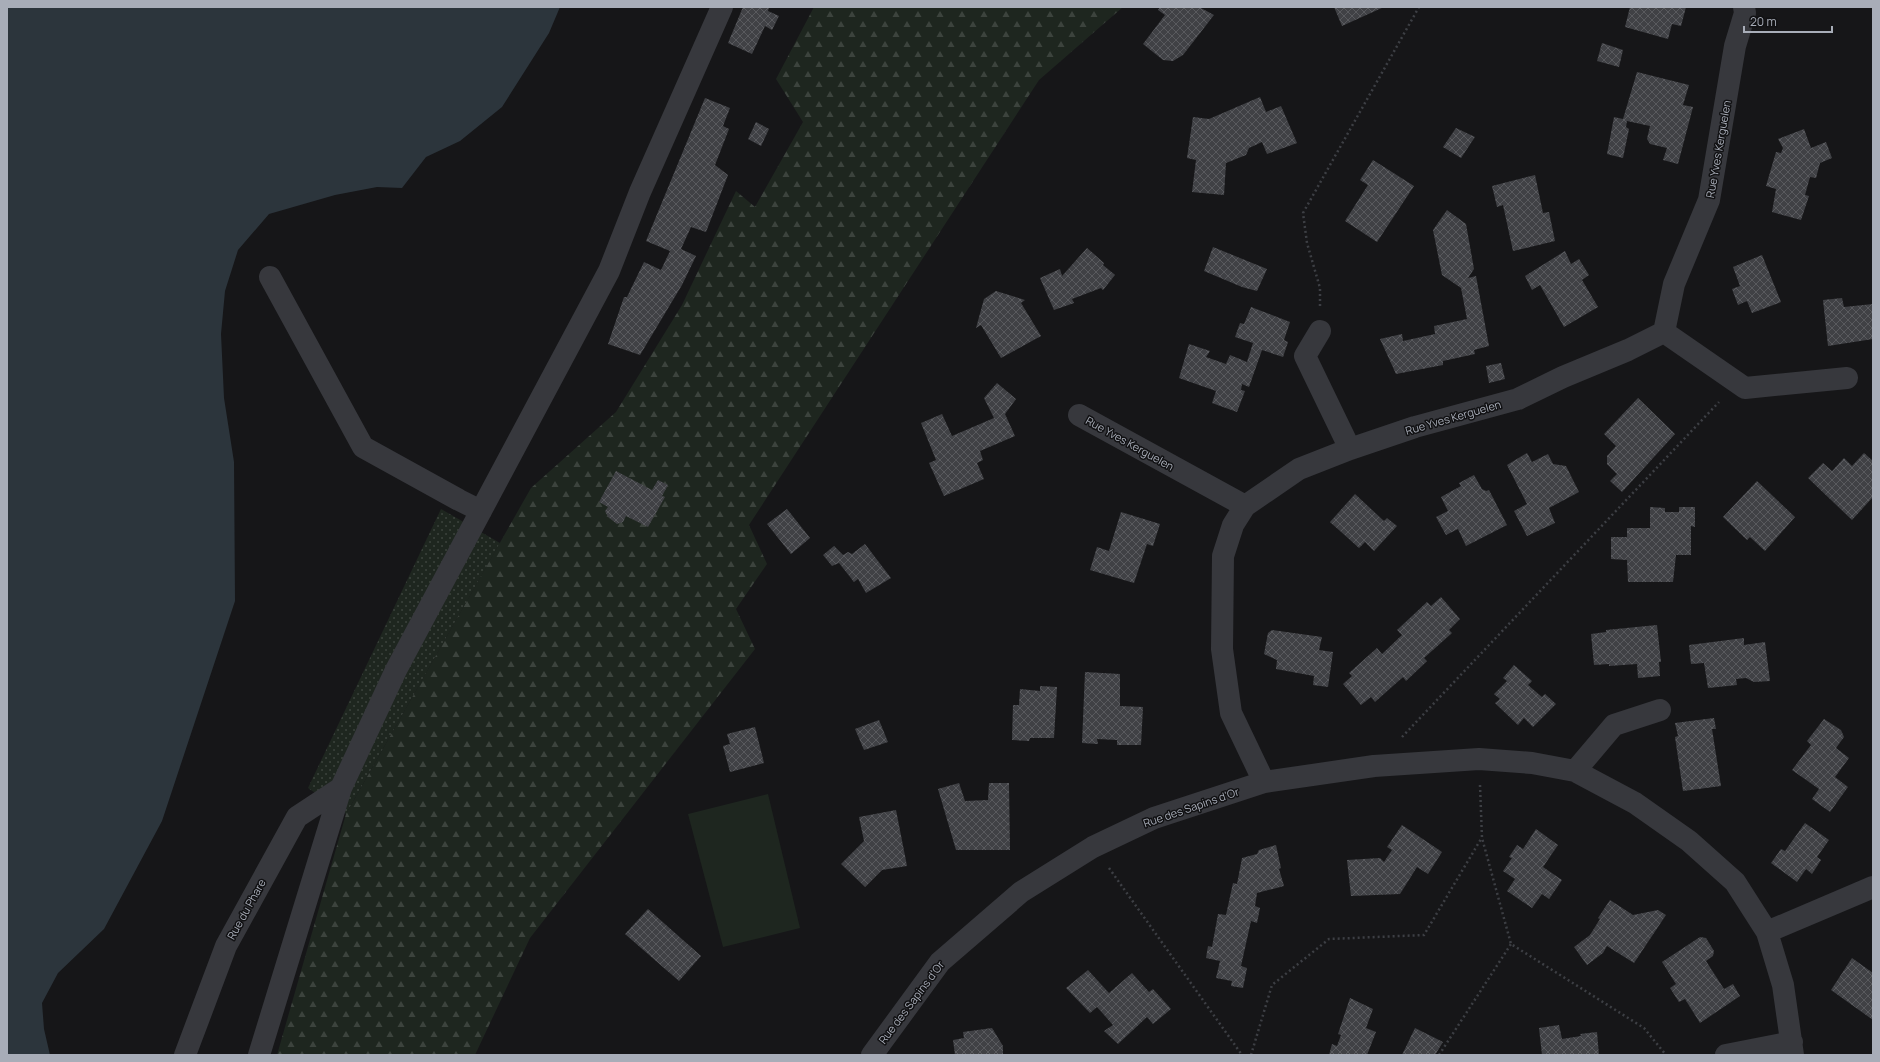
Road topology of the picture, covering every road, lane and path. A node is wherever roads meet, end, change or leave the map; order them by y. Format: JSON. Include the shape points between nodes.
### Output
{"nodes":[{"id":1,"x":722,"y":7,"type":"edge"},
{"id":2,"x":1420,"y":7,"type":"edge"},
{"id":3,"x":1744,"y":7,"type":"edge"},
{"id":4,"x":270,"y":277,"type":"dead end"},
{"id":5,"x":1320,"y":331,"type":"joint"},
{"id":6,"x":1664,"y":332,"type":"junction"},
{"id":7,"x":1847,"y":378,"type":"dead end"},
{"id":8,"x":1738,"y":383,"type":"junction"},
{"id":9,"x":1079,"y":415,"type":"dead end"},
{"id":10,"x":1350,"y":449,"type":"junction"},
{"id":11,"x":1245,"y":506,"type":"junction"},
{"id":12,"x":481,"y":510,"type":"junction"},
{"id":13,"x":1660,"y":710,"type":"dead end"},
{"id":14,"x":1479,"y":759,"type":"junction"},
{"id":15,"x":1374,"y":766,"type":"junction"},
{"id":16,"x":1575,"y":771,"type":"junction"},
{"id":17,"x":1264,"y":782,"type":"junction"},
{"id":18,"x":341,"y":788,"type":"junction"},
{"id":19,"x":1482,"y":838,"type":"junction"},
{"id":20,"x":1093,"y":846,"type":"junction"},
{"id":21,"x":1873,"y":887,"type":"edge"},
{"id":22,"x":1767,"y":932,"type":"junction"},
{"id":23,"x":1511,"y":944,"type":"junction"},
{"id":24,"x":1793,"y":1049,"type":"edge"},
{"id":25,"x":185,"y":1055,"type":"edge"},
{"id":26,"x":259,"y":1055,"type":"edge"},
{"id":27,"x":872,"y":1055,"type":"edge"},
{"id":28,"x":1242,"y":1055,"type":"edge"},
{"id":29,"x":1251,"y":1055,"type":"edge"},
{"id":30,"x":1439,"y":1055,"type":"edge"},
{"id":31,"x":1666,"y":1055,"type":"edge"},
{"id":32,"x":1726,"y":1055,"type":"edge"}],
"edges":[{"from":1,"to":12,"type":"street","via":[[640,192],[609,271]]},
{"from":2,"to":5,"type":"path","via":[[1303,212],[1307,243],[1320,288]]},
{"from":3,"to":6,"type":"street","name":"Rue Yves Kerguelen","via":[[1709,200],[1674,284]]},
{"from":4,"to":12,"type":"street","via":[[363,447]]},
{"from":5,"to":10,"type":"street","via":[[1305,356]]},
{"from":6,"to":8,"type":"street"},
{"from":6,"to":10,"type":"street","name":"Rue Yves Kerguelen","via":[[1628,350],[1563,376],[1518,399],[1415,427]]},
{"from":7,"to":8,"type":"street","via":[[1745,388]]},
{"from":8,"to":15,"type":"path"},
{"from":9,"to":11,"type":"street","name":"Rue Yves Kerguelen"},
{"from":10,"to":11,"type":"street","name":"Rue Yves Kerguelen","via":[[1299,469]]},
{"from":11,"to":17,"type":"street","name":"Rue Yves Kerguelen","via":[[1234,525],[1223,556],[1222,649],[1231,713]]},
{"from":12,"to":18,"type":"street","via":[[396,670]]},
{"from":13,"to":16,"type":"street","via":[[1614,725]]},
{"from":14,"to":15,"type":"street","name":"Rue des Sapins d'Or"},
{"from":14,"to":16,"type":"street","name":"Rue des Sapins d'Or","via":[[1532,763]]},
{"from":14,"to":19,"type":"path"},
{"from":15,"to":17,"type":"street","name":"Rue des Sapins d'Or"},
{"from":16,"to":22,"type":"street","name":"Rue des Sapins d'Or","via":[[1635,803],[1688,841],[1735,882]]},
{"from":17,"to":20,"type":"street","name":"Rue des Sapins d'Or","via":[[1154,818]]},
{"from":18,"to":25,"type":"street","name":"Rue du Phare","via":[[297,817],[226,946]]},
{"from":18,"to":26,"type":"street"},
{"from":19,"to":23,"type":"path"},
{"from":19,"to":29,"type":"path","via":[[1424,935],[1329,939],[1272,985]]},
{"from":20,"to":27,"type":"street","name":"Rue des Sapins d'Or","via":[[1021,892],[940,962]]},
{"from":20,"to":28,"type":"path"},
{"from":21,"to":22,"type":"street"},
{"from":22,"to":24,"type":"street","name":"Rue des Sapins d'Or","via":[[1783,985]]},
{"from":23,"to":30,"type":"path"},
{"from":23,"to":31,"type":"path","via":[[1644,1028]]},
{"from":24,"to":32,"type":"street","name":"Rue des Sapins d'Or"}]}
